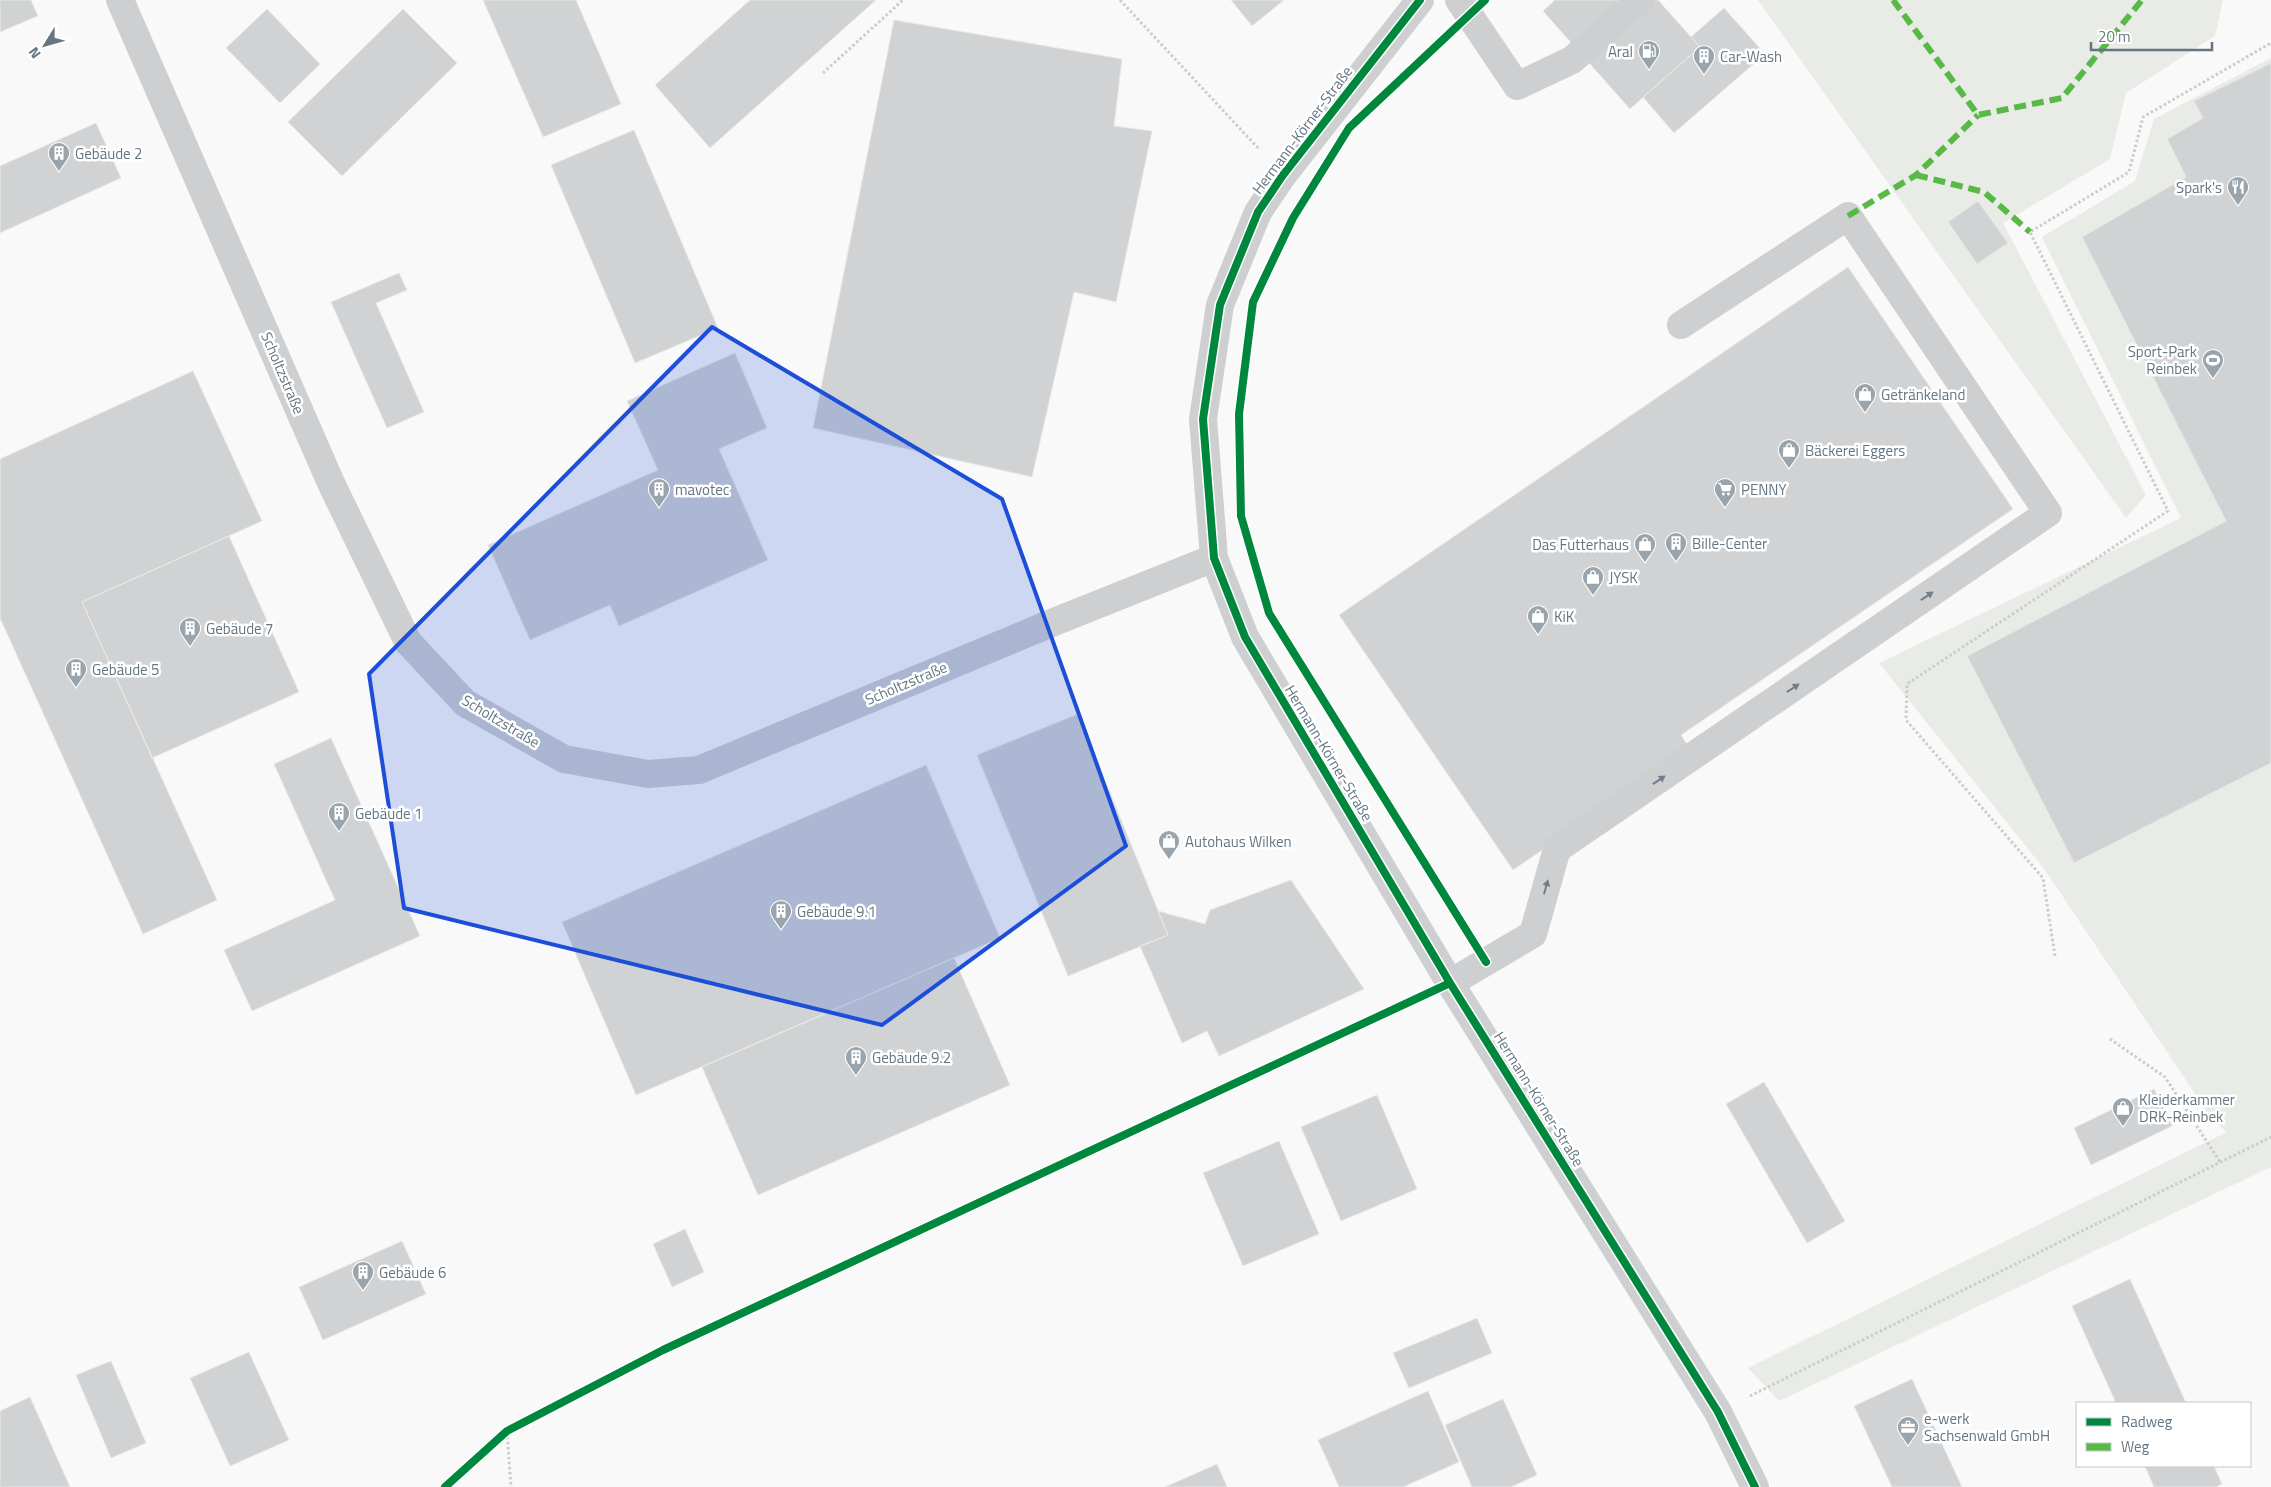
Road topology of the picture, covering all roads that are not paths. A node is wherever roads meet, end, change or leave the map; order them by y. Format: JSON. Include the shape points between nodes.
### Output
{"nodes":[{"id":1,"x":120,"y":0,"type":"edge"},
{"id":2,"x":1420,"y":0,"type":"edge"},
{"id":3,"x":1459,"y":0,"type":"edge"},
{"id":4,"x":1640,"y":0,"type":"edge"},
{"id":5,"x":1681,"y":325,"type":"dead end"},
{"id":6,"x":1214,"y":558,"type":"junction"},
{"id":7,"x":1450,"y":983,"type":"junction"},
{"id":8,"x":1755,"y":1487,"type":"edge"}],
"edges":[{"from":1,"to":6,"type":"street","name":"Scholtzstraße","via":[[331,483],[408,642],[465,703],[564,759],[648,774],[699,770]]},
{"from":2,"to":6,"type":"street","name":"Hermann-Körner-Straße","via":[[1283,175],[1258,212],[1220,305],[1203,419]]},
{"from":3,"to":4,"type":"street","via":[[1517,86],[1572,60]]},
{"from":7,"to":5,"type":"street","one_way":true,"via":[[1533,934],[1557,849],[2048,513],[1848,216]]},
{"from":6,"to":7,"type":"street","name":"Hermann-Körner-Straße","via":[[1245,637]]},
{"from":7,"to":8,"type":"street","name":"Hermann-Körner-Straße","via":[[1718,1412]]}]}
